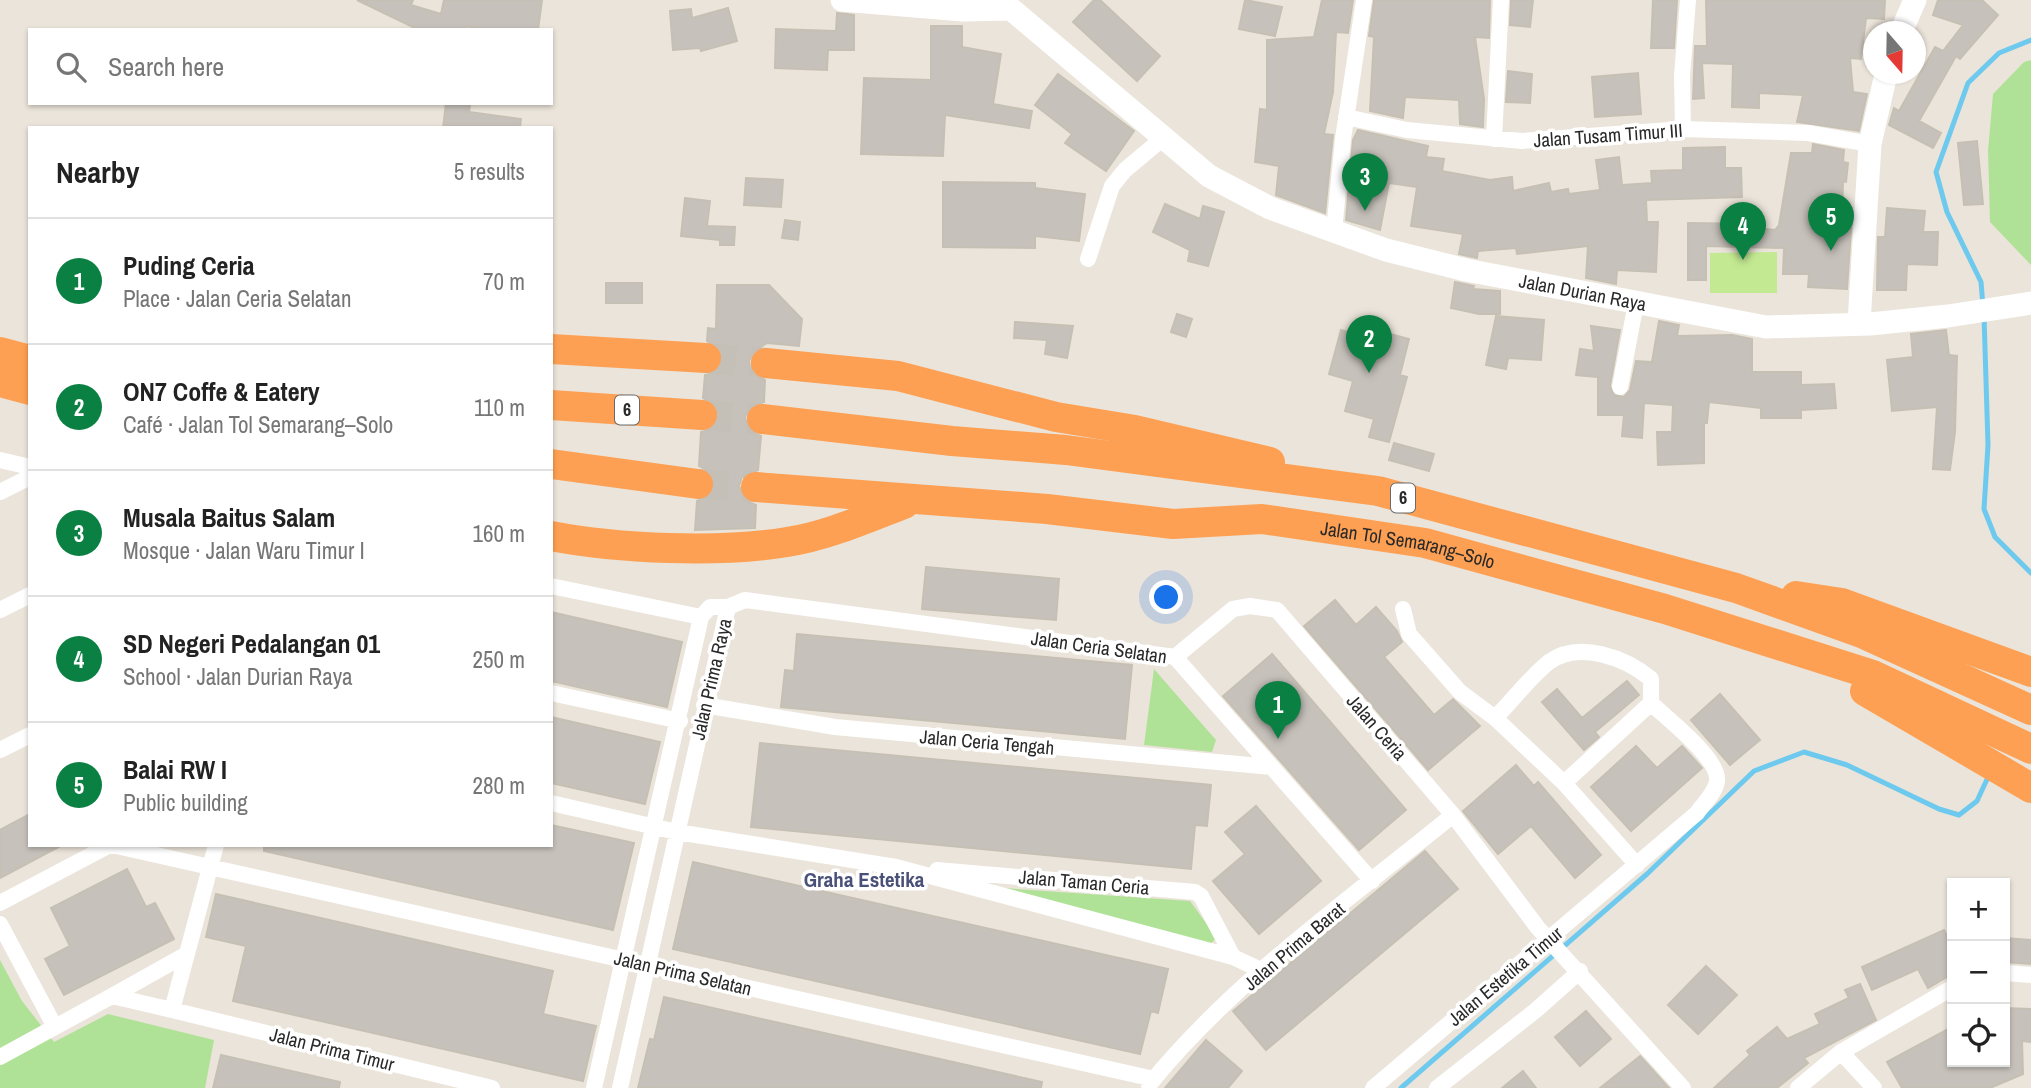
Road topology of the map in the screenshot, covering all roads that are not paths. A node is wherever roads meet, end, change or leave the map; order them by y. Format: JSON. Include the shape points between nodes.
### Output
{"nodes":[{"id":1,"x":842,"y":0,"type":"edge"},
{"id":2,"x":1364,"y":0,"type":"edge"},
{"id":3,"x":1501,"y":0,"type":"edge"},
{"id":4,"x":1688,"y":0,"type":"edge"},
{"id":5,"x":1915,"y":0,"type":"edge"},
{"id":6,"x":1009,"y":4,"type":"edge"},
{"id":7,"x":1906,"y":21,"type":"edge"},
{"id":8,"x":1884,"y":84,"type":"edge"},
{"id":9,"x":1346,"y":117,"type":"junction"},
{"id":10,"x":1683,"y":129,"type":"junction"},
{"id":11,"x":1162,"y":139,"type":"junction"},
{"id":12,"x":1494,"y":139,"type":"junction"},
{"id":13,"x":1870,"y":144,"type":"junction"},
{"id":14,"x":1334,"y":231,"type":"junction"},
{"id":15,"x":1088,"y":260,"type":"dead end"},
{"id":16,"x":1636,"y":303,"type":"junction"},
{"id":17,"x":2021,"y":304,"type":"edge"},
{"id":18,"x":1859,"y":323,"type":"junction"},
{"id":19,"x":553,"y":349,"type":"edge"},
{"id":20,"x":0,"y":352,"type":"edge"},
{"id":21,"x":706,"y":358,"type":"tunnel mouth"},
{"id":22,"x":28,"y":359,"type":"edge"},
{"id":23,"x":766,"y":363,"type":"tunnel mouth"},
{"id":24,"x":0,"y":382,"type":"edge"},
{"id":25,"x":1620,"y":387,"type":"dead end"},
{"id":26,"x":28,"y":389,"type":"edge"},
{"id":27,"x":553,"y":405,"type":"edge"},
{"id":28,"x":702,"y":415,"type":"tunnel mouth"},
{"id":29,"x":762,"y":419,"type":"tunnel mouth"},
{"id":30,"x":0,"y":460,"type":"edge"},
{"id":31,"x":553,"y":464,"type":"edge"},
{"id":32,"x":28,"y":467,"type":"edge"},
{"id":33,"x":28,"y":478,"type":"edge"},
{"id":34,"x":698,"y":484,"type":"tunnel mouth"},
{"id":35,"x":756,"y":487,"type":"tunnel mouth"},
{"id":36,"x":1378,"y":491,"type":"junction"},
{"id":37,"x":0,"y":492,"type":"edge"},
{"id":38,"x":915,"y":500,"type":"junction"},
{"id":39,"x":553,"y":536,"type":"edge"},
{"id":40,"x":553,"y":586,"type":"edge"},
{"id":41,"x":1736,"y":588,"type":"junction"},
{"id":42,"x":28,"y":595,"type":"edge"},
{"id":43,"x":728,"y":607,"type":"junction"},
{"id":44,"x":1403,"y":609,"type":"dead end"},
{"id":45,"x":0,"y":610,"type":"edge"},
{"id":46,"x":701,"y":617,"type":"junction"},
{"id":47,"x":1798,"y":652,"type":"junction"},
{"id":48,"x":1175,"y":657,"type":"junction"},
{"id":49,"x":2025,"y":669,"type":"edge"},
{"id":50,"x":553,"y":693,"type":"edge"},
{"id":51,"x":1651,"y":703,"type":"junction"},
{"id":52,"x":704,"y":705,"type":"junction"},
{"id":53,"x":2023,"y":706,"type":"edge"},
{"id":54,"x":1495,"y":718,"type":"junction"},
{"id":55,"x":680,"y":722,"type":"junction"},
{"id":56,"x":28,"y":735,"type":"edge"},
{"id":57,"x":2018,"y":743,"type":"edge"},
{"id":58,"x":0,"y":750,"type":"edge"},
{"id":59,"x":1272,"y":767,"type":"junction"},
{"id":60,"x":1564,"y":783,"type":"junction"},
{"id":61,"x":2031,"y":788,"type":"edge"},
{"id":62,"x":553,"y":803,"type":"edge"},
{"id":63,"x":1453,"y":815,"type":"junction"},
{"id":64,"x":655,"y":828,"type":"junction"},
{"id":65,"x":677,"y":832,"type":"junction"},
{"id":66,"x":107,"y":847,"type":"edge"},
{"id":67,"x":121,"y":847,"type":"edge"},
{"id":68,"x":216,"y":847,"type":"edge"},
{"id":69,"x":1637,"y":864,"type":"junction"},
{"id":70,"x":211,"y":866,"type":"junction"},
{"id":71,"x":896,"y":867,"type":"junction"},
{"id":72,"x":1372,"y":881,"type":"junction"},
{"id":73,"x":0,"y":903,"type":"edge"},
{"id":74,"x":0,"y":924,"type":"edge"},
{"id":75,"x":1551,"y":941,"type":"junction"},
{"id":76,"x":187,"y":954,"type":"junction"},
{"id":77,"x":1233,"y":957,"type":"junction"},
{"id":78,"x":624,"y":960,"type":"junction"},
{"id":79,"x":645,"y":965,"type":"junction"},
{"id":80,"x":1576,"y":968,"type":"junction"},
{"id":81,"x":1263,"y":971,"type":"junction"},
{"id":82,"x":2010,"y":973,"type":"edge"},
{"id":83,"x":2031,"y":975,"type":"edge"},
{"id":84,"x":1947,"y":991,"type":"edge"},
{"id":85,"x":112,"y":996,"type":"junction"},
{"id":86,"x":172,"y":1010,"type":"junction"},
{"id":87,"x":55,"y":1027,"type":"junction"},
{"id":88,"x":1841,"y":1052,"type":"junction"},
{"id":89,"x":0,"y":1057,"type":"edge"},
{"id":90,"x":1151,"y":1083,"type":"edge"},
{"id":91,"x":492,"y":1088,"type":"edge"},
{"id":92,"x":594,"y":1088,"type":"edge"},
{"id":93,"x":620,"y":1088,"type":"edge"},
{"id":94,"x":1373,"y":1088,"type":"edge"},
{"id":95,"x":1437,"y":1088,"type":"edge"},
{"id":96,"x":1683,"y":1088,"type":"edge"},
{"id":97,"x":1798,"y":1088,"type":"edge"},
{"id":98,"x":1874,"y":1088,"type":"edge"}],
"edges":[{"from":1,"to":6,"type":"main road","via":[[963,10]]},
{"from":2,"to":9,"type":"street"},
{"from":3,"to":12,"type":"street"},
{"from":4,"to":10,"type":"street"},
{"from":5,"to":7,"type":"main road"},
{"from":6,"to":11,"type":"main road","name":"Jalan Durian Raya"},
{"from":8,"to":13,"type":"main road"},
{"from":9,"to":12,"type":"street","name":"Jalan Tusam Timur III","via":[[1407,130]]},
{"from":9,"to":14,"type":"street"},
{"from":10,"to":12,"type":"street","name":"Jalan Tusam Timur III"},
{"from":10,"to":13,"type":"street","name":"Jalan Tusam Timur III","via":[[1796,132]]},
{"from":11,"to":14,"type":"main road","name":"Jalan Durian Raya","via":[[1221,183],[1270,208]]},
{"from":11,"to":15,"type":"street","via":[[1112,186]]},
{"from":13,"to":18,"type":"main road"},
{"from":14,"to":16,"type":"main road","name":"Jalan Durian Raya","via":[[1466,270]]},
{"from":16,"to":18,"type":"main road","name":"Jalan Durian Raya","via":[[1766,327]]},
{"from":16,"to":25,"type":"street"},
{"from":17,"to":18,"type":"main road","name":"Jalan Durian Raya"},
{"from":19,"to":21,"type":"highway"},
{"from":20,"to":22,"type":"highway"},
{"from":23,"to":36,"type":"highway","via":[[898,376]]},
{"from":24,"to":26,"type":"highway"},
{"from":27,"to":28,"type":"highway","number":"6"},
{"from":29,"to":36,"type":"highway","name":"Jalan Tol Semarang–Solo","number":"6","via":[[1066,450]]},
{"from":30,"to":32,"type":"street"},
{"from":31,"to":34,"type":"highway"},
{"from":33,"to":37,"type":"street"},
{"from":35,"to":38,"type":"highway","name":"Jalan Tol Semarang–Solo","number":"6"},
{"from":36,"to":41,"type":"highway","name":"Jalan Tol Semarang–Solo","number":"6"},
{"from":38,"to":39,"type":"highway","via":[[787,542],[705,547]]},
{"from":38,"to":47,"type":"highway","name":"Jalan Tol Semarang–Solo","number":"6","via":[[1173,524],[1262,519],[1424,543],[1665,609]]},
{"from":40,"to":46,"type":"street"},
{"from":41,"to":49,"type":"highway","via":[[1842,603]]},
{"from":41,"to":53,"type":"highway","name":"Jalan Tol Semarang–Solo","number":"6","via":[[1864,634]]},
{"from":42,"to":45,"type":"street"},
{"from":43,"to":46,"type":"street","name":"Jalan Prima Raya","via":[[710,607]]},
{"from":43,"to":48,"type":"street","name":"Jalan Ceria Selatan","via":[[745,600]]},
{"from":43,"to":52,"type":"street","name":"Jalan Prima Raya"},
{"from":44,"to":54,"type":"street","via":[[1409,634],[1460,692]]},
{"from":46,"to":55,"type":"street","name":"Jalan Prima Raya"},
{"from":47,"to":57,"type":"highway","name":"Jalan Tol Semarang–Solo","number":"6","via":[[1873,676]]},
{"from":47,"to":61,"type":"highway"},
{"from":48,"to":59,"type":"street","name":"Jalan Ceria Selatan"},
{"from":48,"to":63,"type":"street","name":"Jalan Ceria","via":[[1233,609],[1277,610]]},
{"from":50,"to":55,"type":"street"},
{"from":51,"to":54,"type":"street","name":"Jalan Estetika Timur","via":[[1648,676],[1609,655],[1581,652],[1551,661]]},
{"from":51,"to":60,"type":"street"},
{"from":51,"to":69,"type":"street","name":"Jalan Estetika Timur","via":[[1708,758],[1717,771],[1717,785],[1696,813]]},
{"from":52,"to":59,"type":"street","name":"Jalan Ceria Tengah","via":[[835,727]]},
{"from":52,"to":65,"type":"street","name":"Jalan Prima Raya"},
{"from":54,"to":60,"type":"street"},
{"from":55,"to":64,"type":"street","name":"Jalan Prima Raya"},
{"from":56,"to":58,"type":"street"},
{"from":59,"to":72,"type":"street","name":"Jalan Ceria Selatan"},
{"from":60,"to":69,"type":"street"},
{"from":62,"to":64,"type":"street","name":"Jalan Taman Ceria"},
{"from":63,"to":72,"type":"street","name":"Jalan Prima Barat"},
{"from":63,"to":75,"type":"street","name":"Jalan Ceria"},
{"from":64,"to":65,"type":"street","name":"Jalan Taman Ceria"},
{"from":64,"to":78,"type":"street","name":"Jalan Prima Raya"},
{"from":65,"to":71,"type":"street","name":"Jalan Taman Ceria"},
{"from":65,"to":79,"type":"street","name":"Jalan Prima Raya"},
{"from":66,"to":73,"type":"street"},
{"from":67,"to":70,"type":"street"},
{"from":68,"to":70,"type":"street"},
{"from":69,"to":75,"type":"street","name":"Jalan Estetika Timur"},
{"from":70,"to":76,"type":"street"},
{"from":70,"to":78,"type":"street","name":"Jalan Prima Selatan"},
{"from":71,"to":77,"type":"street","name":"Jalan Taman Ceria"},
{"from":71,"to":77,"type":"street","name":"Jalan Taman Ceria","via":[[1195,892],[1202,896]]},
{"from":72,"to":81,"type":"street","name":"Jalan Prima Barat"},
{"from":74,"to":87,"type":"street"},
{"from":75,"to":80,"type":"street","name":"Jalan Ceria"},
{"from":75,"to":94,"type":"street","name":"Jalan Estetika Timur"},
{"from":76,"to":85,"type":"street"},
{"from":76,"to":86,"type":"street"},
{"from":77,"to":81,"type":"street","name":"Jalan Taman Ceria"},
{"from":78,"to":79,"type":"street","name":"Jalan Prima Selatan"},
{"from":78,"to":92,"type":"street","name":"Jalan Prima Raya"},
{"from":79,"to":90,"type":"street","name":"Jalan Prima Selatan"},
{"from":79,"to":93,"type":"street","name":"Jalan Prima Raya"},
{"from":80,"to":95,"type":"street","via":[[1535,1011]]},
{"from":80,"to":96,"type":"street","name":"Jalan Ceria"},
{"from":81,"to":90,"type":"street","name":"Jalan Prima Barat","via":[[1181,1045]]},
{"from":82,"to":83,"type":"street"},
{"from":84,"to":88,"type":"street"},
{"from":85,"to":86,"type":"street","name":"Jalan Prima Timur"},
{"from":85,"to":87,"type":"street"},
{"from":86,"to":91,"type":"street","name":"Jalan Prima Timur"},
{"from":87,"to":89,"type":"street"},
{"from":88,"to":97,"type":"street"},
{"from":88,"to":98,"type":"street"}]}
